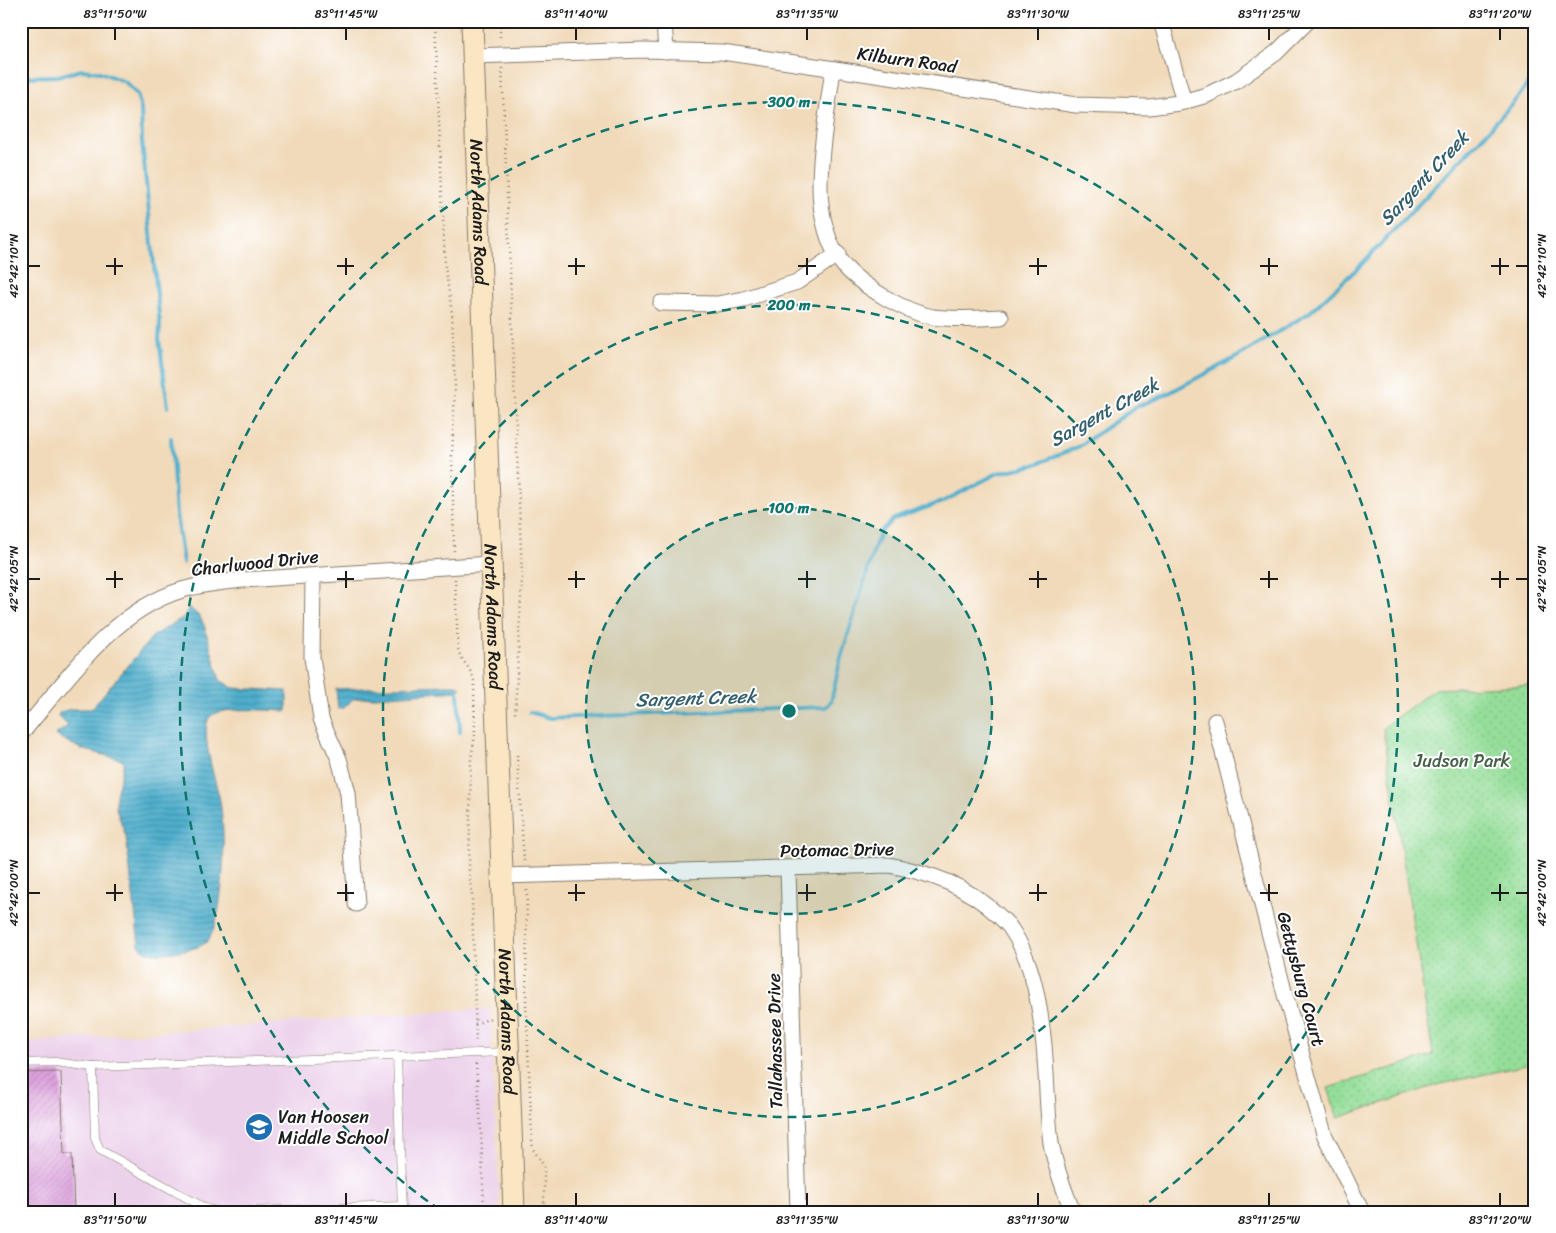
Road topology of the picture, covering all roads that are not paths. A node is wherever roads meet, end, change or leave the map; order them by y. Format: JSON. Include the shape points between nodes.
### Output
{"nodes":[{"id":1,"x":472,"y":21,"type":"edge"},
{"id":2,"x":664,"y":21,"type":"edge"},
{"id":3,"x":1161,"y":21,"type":"edge"},
{"id":4,"x":1308,"y":21,"type":"edge"},
{"id":5,"x":666,"y":51,"type":"junction"},
{"id":6,"x":474,"y":56,"type":"junction"},
{"id":7,"x":833,"y":69,"type":"junction"},
{"id":8,"x":1184,"y":102,"type":"junction"},
{"id":9,"x":838,"y":254,"type":"junction"},
{"id":10,"x":661,"y":303,"type":"dead end"},
{"id":11,"x":1001,"y":317,"type":"dead end"},
{"id":12,"x":491,"y":564,"type":"junction"},
{"id":13,"x":313,"y":576,"type":"junction"},
{"id":14,"x":1215,"y":720,"type":"dead end"},
{"id":15,"x":21,"y":734,"type":"edge"},
{"id":16,"x":788,"y":869,"type":"junction"},
{"id":17,"x":502,"y":876,"type":"junction"},
{"id":18,"x":356,"y":904,"type":"dead end"},
{"id":19,"x":508,"y":1052,"type":"junction"},
{"id":20,"x":397,"y":1054,"type":"junction"},
{"id":21,"x":21,"y":1063,"type":"edge"},
{"id":22,"x":93,"y":1067,"type":"junction"},
{"id":23,"x":402,"y":1209,"type":"edge"},
{"id":24,"x":514,"y":1212,"type":"edge"},
{"id":25,"x":798,"y":1212,"type":"edge"},
{"id":26,"x":1073,"y":1212,"type":"edge"},
{"id":27,"x":1362,"y":1212,"type":"edge"}],
"edges":[{"from":1,"to":6,"type":"main road","name":"North Adams Road"},
{"from":2,"to":5,"type":"street"},
{"from":3,"to":8,"type":"street"},
{"from":4,"to":8,"type":"street","name":"Kilburn Road","via":[[1276,53],[1236,81]]},
{"from":5,"to":6,"type":"street","name":"Kilburn Road"},
{"from":5,"to":7,"type":"street","name":"Kilburn Road","via":[[722,52]]},
{"from":6,"to":12,"type":"main road","name":"North Adams Road"},
{"from":7,"to":8,"type":"street","name":"Kilburn Road","via":[[1076,105],[1149,107]]},
{"from":7,"to":9,"type":"street","via":[[820,187],[828,236]]},
{"from":9,"to":10,"type":"street","via":[[797,282],[744,299],[717,304]]},
{"from":9,"to":11,"type":"street","via":[[843,265],[893,302],[931,316]]},
{"from":12,"to":13,"type":"street","name":"Charlwood Drive"},
{"from":12,"to":17,"type":"main road","name":"North Adams Road"},
{"from":13,"to":15,"type":"street","name":"Charlwood Drive","via":[[207,584],[180,590],[148,606],[116,627],[88,655]]},
{"from":13,"to":18,"type":"street","via":[[312,657],[321,719],[339,759],[348,793]]},
{"from":14,"to":27,"type":"street","name":"Gettysburg Court","via":[[1324,1134]]},
{"from":16,"to":17,"type":"street","name":"Potomac Drive"},
{"from":16,"to":25,"type":"street","name":"Tallahassee Drive"},
{"from":16,"to":26,"type":"street","name":"Potomac Drive","via":[[890,865],[916,870],[967,891],[1011,928],[1028,963],[1037,996],[1052,1145]]},
{"from":17,"to":19,"type":"main road","name":"North Adams Road"},
{"from":19,"to":20,"type":"lane"},
{"from":19,"to":24,"type":"main road","name":"North Adams Road"},
{"from":20,"to":22,"type":"lane","via":[[326,1060]]},
{"from":20,"to":23,"type":"lane"},
{"from":21,"to":22,"type":"lane","via":[[54,1062]]},
{"from":22,"to":23,"type":"lane","via":[[95,1138],[100,1150],[207,1209],[221,1212]]}]}
